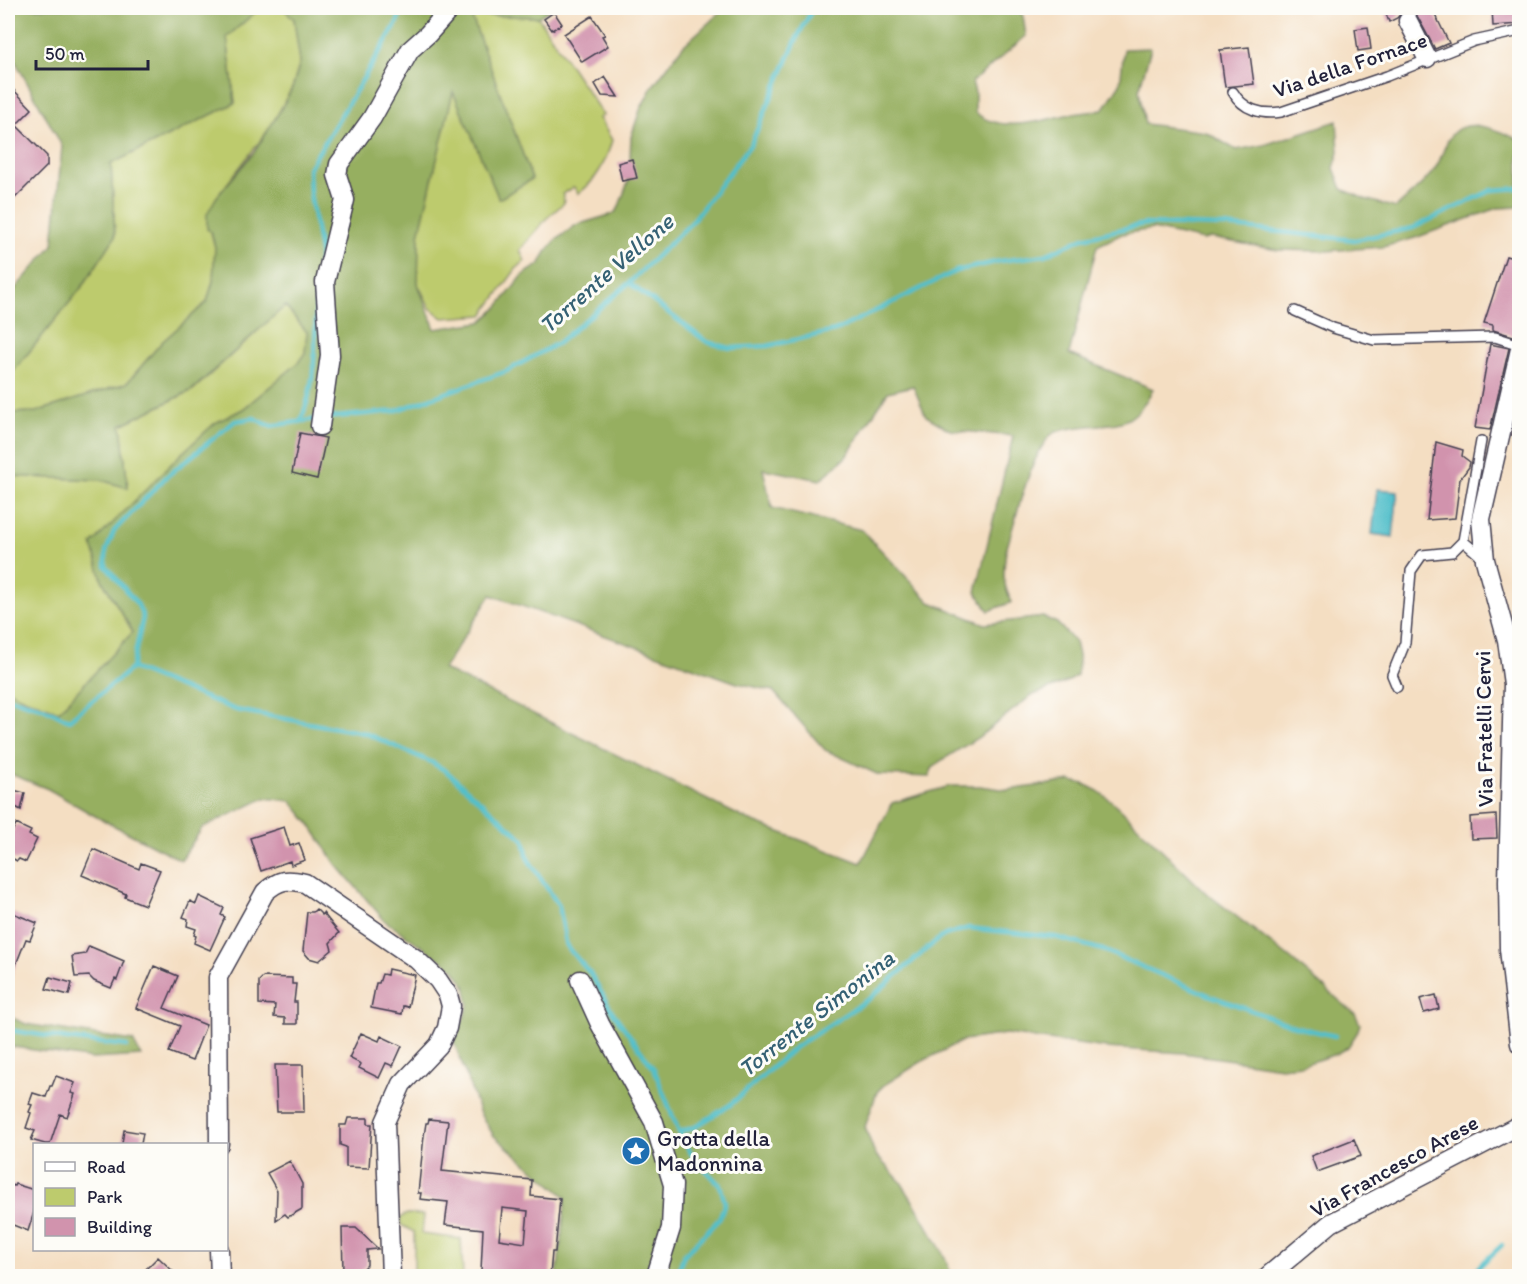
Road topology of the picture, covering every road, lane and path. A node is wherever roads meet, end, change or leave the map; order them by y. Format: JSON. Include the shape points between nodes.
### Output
{"nodes":[{"id":1,"x":451,"y":8,"type":"edge"},
{"id":2,"x":1408,"y":21,"type":"dead end"},
{"id":3,"x":1520,"y":31,"type":"edge"},
{"id":4,"x":1426,"y":58,"type":"junction"},
{"id":5,"x":1233,"y":92,"type":"dead end"},
{"id":6,"x":1295,"y":311,"type":"dead end"},
{"id":7,"x":1520,"y":347,"type":"edge"},
{"id":8,"x":320,"y":426,"type":"dead end"},
{"id":9,"x":1481,"y":441,"type":"dead end"},
{"id":10,"x":1463,"y":541,"type":"junction"},
{"id":11,"x":1485,"y":560,"type":"junction"},
{"id":12,"x":1397,"y":687,"type":"dead end"},
{"id":13,"x":580,"y":980,"type":"dead end"},
{"id":14,"x":1520,"y":1044,"type":"edge"},
{"id":15,"x":1520,"y":1125,"type":"edge"},
{"id":16,"x":219,"y":1143,"type":"edge"},
{"id":17,"x":219,"y":1251,"type":"edge"},
{"id":18,"x":220,"y":1276,"type":"edge"},
{"id":19,"x":391,"y":1276,"type":"edge"},
{"id":20,"x":656,"y":1276,"type":"edge"},
{"id":21,"x":1268,"y":1276,"type":"edge"}],
"edges":[{"from":1,"to":8,"type":"street","via":[[410,50],[372,118],[339,164],[337,175],[345,200],[325,282],[330,355]]},
{"from":2,"to":4,"type":"street"},
{"from":3,"to":4,"type":"lane","name":"Via della Fornace","via":[[1474,41]]},
{"from":4,"to":5,"type":"lane","name":"Via della Fornace","via":[[1387,76],[1274,113],[1248,108]]},
{"from":6,"to":7,"type":"lane","via":[[1374,340],[1495,337]]},
{"from":7,"to":11,"type":"street","name":"Via Fratelli Cervi","via":[[1483,507]]},
{"from":9,"to":10,"type":"lane"},
{"from":10,"to":11,"type":"lane"},
{"from":10,"to":12,"type":"lane","via":[[1452,552],[1422,555],[1411,572],[1405,643],[1392,675]]},
{"from":11,"to":14,"type":"street","name":"Via Fratelli Cervi","via":[[1511,658],[1513,684],[1509,949]]},
{"from":13,"to":20,"type":"street","via":[[654,1122],[673,1185],[671,1228]]},
{"from":15,"to":21,"type":"street","name":"Via Francesco Arese","via":[[1331,1222]]},
{"from":16,"to":19,"type":"street","via":[[218,977],[265,892],[288,880],[305,883],[416,959],[438,980],[451,1006],[439,1045],[402,1084],[385,1122]]},
{"from":17,"to":18,"type":"street"}]}
